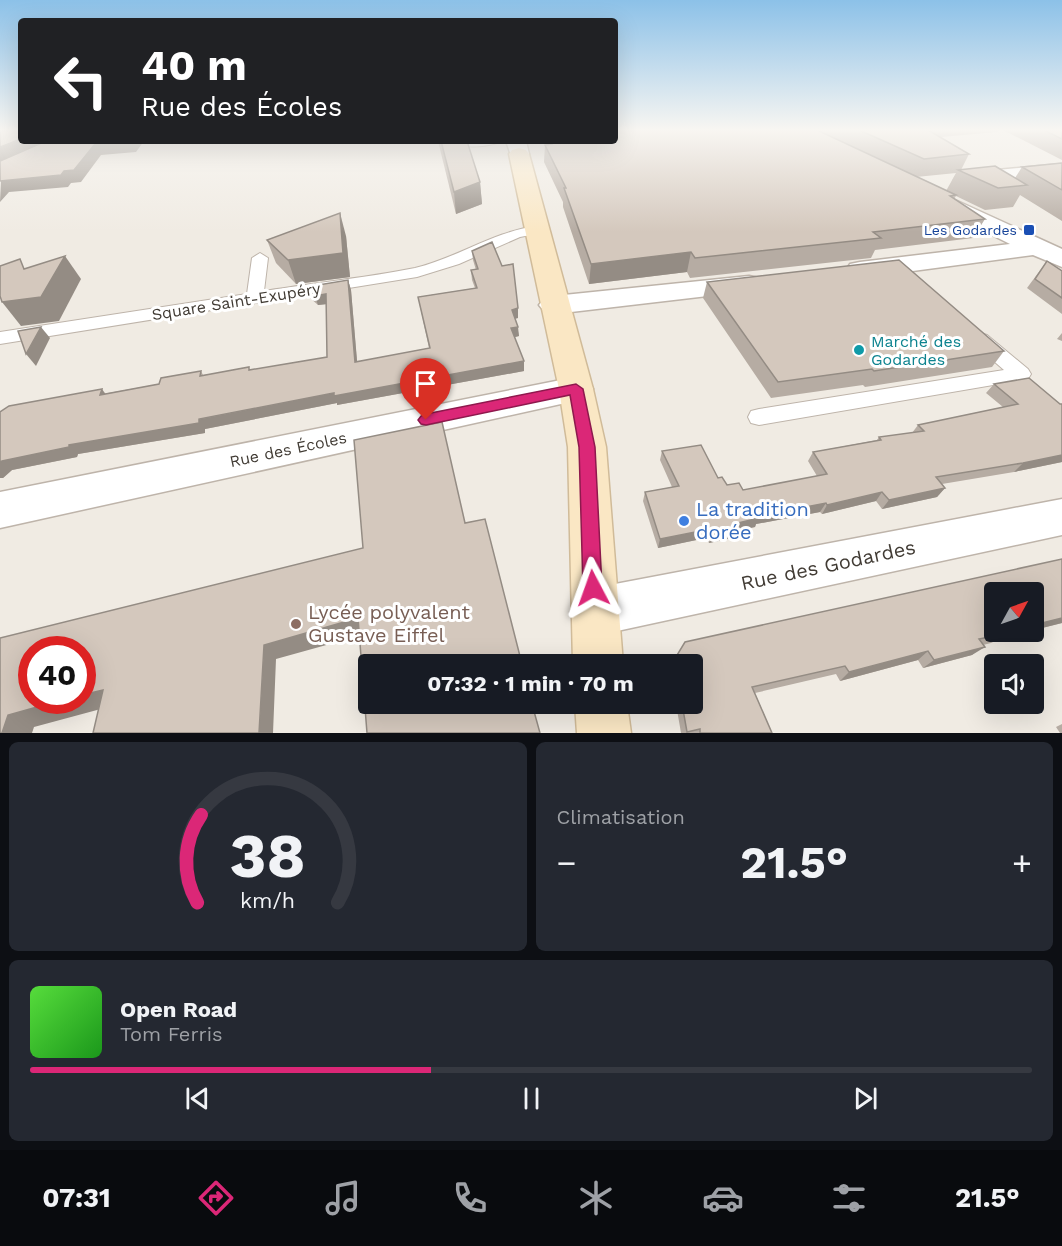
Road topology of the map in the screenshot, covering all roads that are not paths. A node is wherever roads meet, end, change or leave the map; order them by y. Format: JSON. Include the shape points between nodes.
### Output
{"nodes":[{"id":1,"x":521,"y":164,"type":"edge"},
{"id":2,"x":1062,"y":170,"type":"edge"},
{"id":3,"x":536,"y":230,"type":"junction"},
{"id":4,"x":1036,"y":246,"type":"junction"},
{"id":5,"x":260,"y":258,"type":"dead end"},
{"id":6,"x":1062,"y":259,"type":"edge"},
{"id":7,"x":897,"y":266,"type":"junction"},
{"id":8,"x":838,"y":273,"type":"edge"},
{"id":9,"x":779,"y":280,"type":"edge"},
{"id":10,"x":917,"y":284,"type":"edge"},
{"id":11,"x":255,"y":297,"type":"junction"},
{"id":12,"x":554,"y":305,"type":"junction"},
{"id":13,"x":969,"y":329,"type":"edge"},
{"id":14,"x":0,"y":338,"type":"edge"},
{"id":15,"x":576,"y":389,"type":"junction"},
{"id":16,"x":759,"y":417,"type":"dead end"},
{"id":17,"x":0,"y":510,"type":"edge"},
{"id":18,"x":1062,"y":517,"type":"edge"},
{"id":19,"x":594,"y":612,"type":"junction"},
{"id":20,"x":597,"y":654,"type":"edge"},
{"id":21,"x":602,"y":714,"type":"edge"},
{"id":22,"x":604,"y":733,"type":"edge"}],
"edges":[{"from":1,"to":3,"type":"street"},
{"from":2,"to":4,"type":"street","via":[[926,188]]},
{"from":3,"to":11,"type":"lane","name":"Square Saint-Exupéry","via":[[516,233],[417,272]]},
{"from":3,"to":12,"type":"street"},
{"from":4,"to":6,"type":"street"},
{"from":4,"to":7,"type":"street"},
{"from":5,"to":11,"type":"lane"},
{"from":7,"to":8,"type":"street"},
{"from":7,"to":10,"type":"lane"},
{"from":9,"to":12,"type":"street"},
{"from":11,"to":14,"type":"lane","name":"Square Saint-Exupéry"},
{"from":12,"to":15,"type":"street"},
{"from":13,"to":16,"type":"lane","via":[[1022,374]]},
{"from":15,"to":17,"type":"street","name":"Rue des Écoles"},
{"from":15,"to":19,"type":"street","via":[[587,447]]},
{"from":18,"to":19,"type":"street","name":"Rue des Godardes"},
{"from":19,"to":20,"type":"street"},
{"from":21,"to":22,"type":"street"}]}
